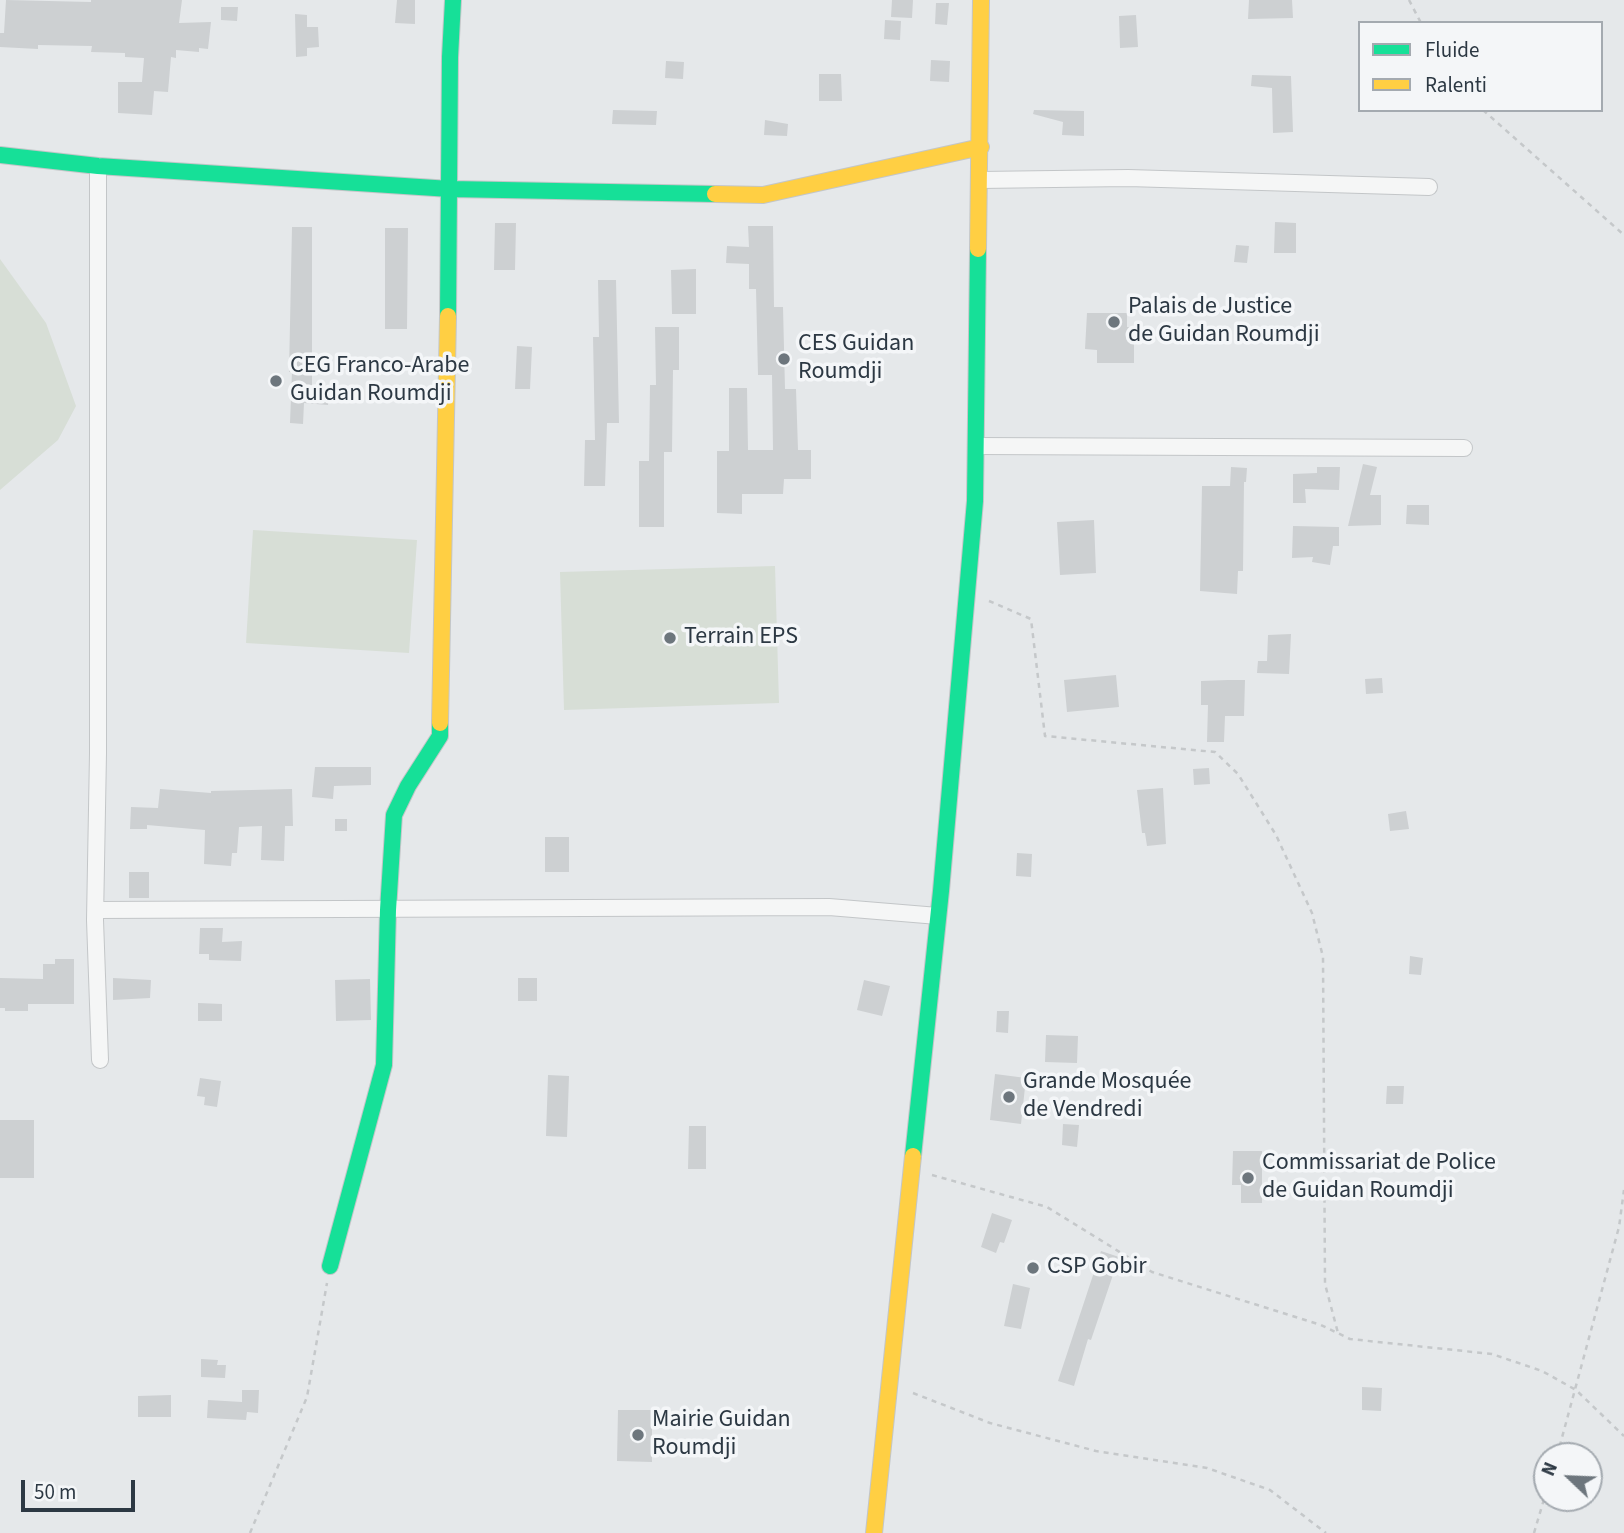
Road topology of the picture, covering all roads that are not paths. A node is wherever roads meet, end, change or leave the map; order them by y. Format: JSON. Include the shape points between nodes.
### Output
{"nodes":[{"id":1,"x":453,"y":0,"type":"edge"},
{"id":2,"x":981,"y":0,"type":"edge"},
{"id":3,"x":981,"y":148,"type":"junction"},
{"id":4,"x":0,"y":155,"type":"edge"},
{"id":5,"x":99,"y":166,"type":"junction"},
{"id":6,"x":980,"y":180,"type":"junction"},
{"id":7,"x":1429,"y":187,"type":"dead end"},
{"id":8,"x":450,"y":188,"type":"junction"},
{"id":9,"x":976,"y":446,"type":"junction"},
{"id":10,"x":1464,"y":448,"type":"dead end"},
{"id":11,"x":96,"y":910,"type":"junction"},
{"id":12,"x":388,"y":910,"type":"junction"},
{"id":13,"x":938,"y":916,"type":"junction"},
{"id":14,"x":100,"y":1060,"type":"dead end"},
{"id":15,"x":330,"y":1266,"type":"road end"},
{"id":16,"x":874,"y":1533,"type":"edge"}],
"edges":[{"from":1,"to":8,"type":"main road"},
{"from":2,"to":3,"type":"main road"},
{"from":3,"to":6,"type":"main road"},
{"from":3,"to":8,"type":"main road","via":[[763,195]]},
{"from":4,"to":5,"type":"main road"},
{"from":5,"to":8,"type":"main road"},
{"from":5,"to":11,"type":"street"},
{"from":6,"to":7,"type":"street","via":[[1128,178]]},
{"from":6,"to":9,"type":"main road"},
{"from":8,"to":12,"type":"main road","via":[[440,736],[394,815]]},
{"from":9,"to":10,"type":"street"},
{"from":9,"to":13,"type":"main road"},
{"from":11,"to":12,"type":"street"},
{"from":11,"to":14,"type":"street"},
{"from":12,"to":13,"type":"street","via":[[829,907]]},
{"from":12,"to":15,"type":"main road","via":[[384,1065]]},
{"from":13,"to":16,"type":"main road"}]}
